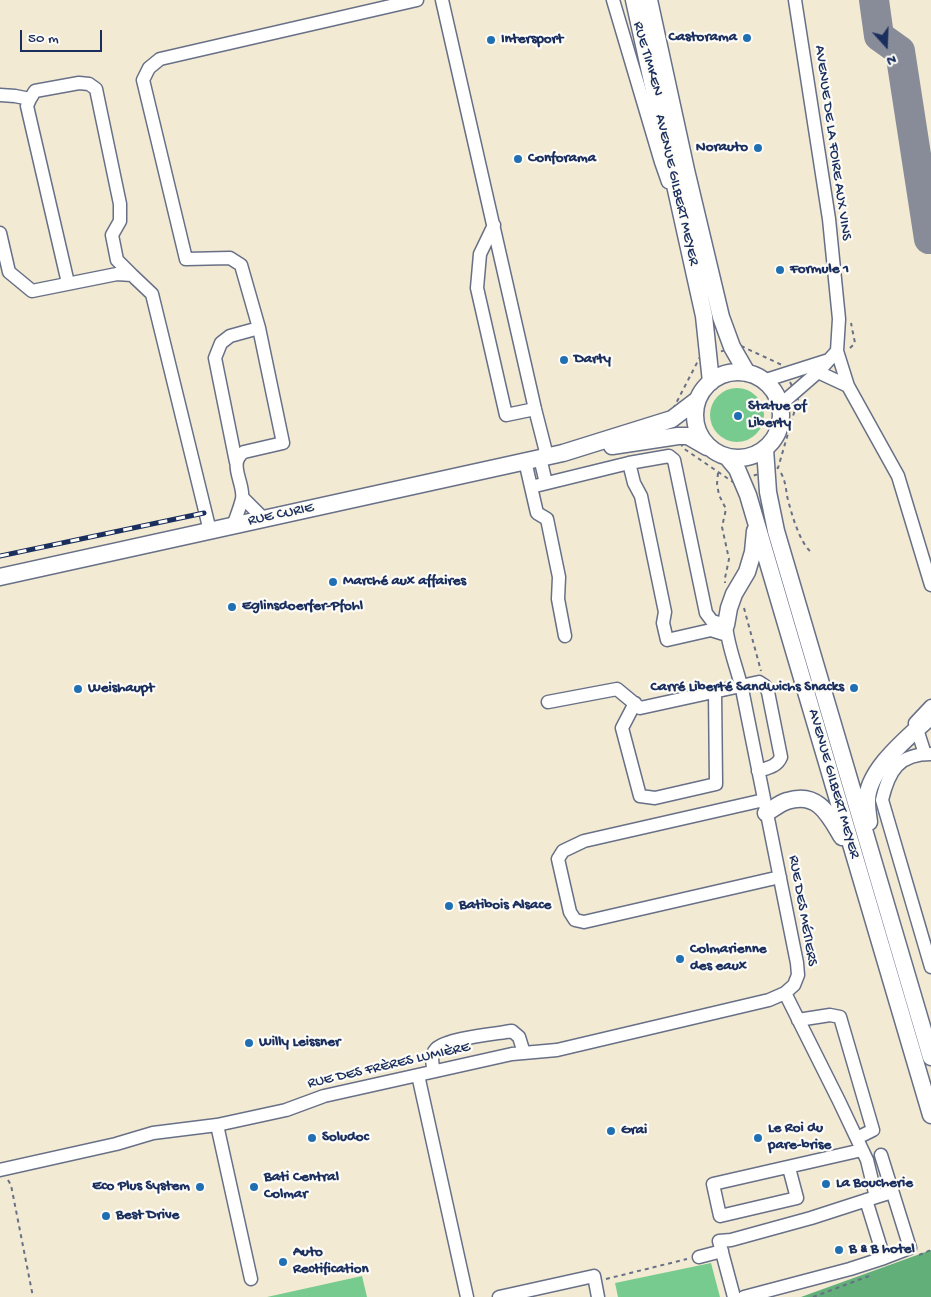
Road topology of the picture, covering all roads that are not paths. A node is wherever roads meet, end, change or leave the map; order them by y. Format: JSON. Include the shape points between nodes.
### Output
{"nodes":[{"id":1,"x":417,"y":0,"type":"edge"},
{"id":2,"x":442,"y":0,"type":"edge"},
{"id":3,"x":613,"y":0,"type":"edge"},
{"id":4,"x":634,"y":0,"type":"edge"},
{"id":5,"x":649,"y":0,"type":"edge"},
{"id":6,"x":795,"y":0,"type":"edge"},
{"id":7,"x":0,"y":95,"type":"edge"},
{"id":8,"x":30,"y":99,"type":"junction"},
{"id":9,"x":680,"y":212,"type":"junction"},
{"id":10,"x":494,"y":225,"type":"junction"},
{"id":11,"x":0,"y":233,"type":"edge"},
{"id":12,"x":132,"y":275,"type":"junction"},
{"id":13,"x":68,"y":283,"type":"junction"},
{"id":14,"x":259,"y":328,"type":"junction"},
{"id":15,"x":833,"y":355,"type":"junction"},
{"id":16,"x":818,"y":372,"type":"junction"},
{"id":17,"x":747,"y":373,"type":"junction"},
{"id":18,"x":764,"y":380,"type":"junction"},
{"id":19,"x":711,"y":382,"type":"junction"},
{"id":20,"x":848,"y":386,"type":"junction"},
{"id":21,"x":698,"y":400,"type":"junction"},
{"id":22,"x":780,"y":405,"type":"junction"},
{"id":23,"x":535,"y":409,"type":"junction"},
{"id":24,"x":765,"y":449,"type":"junction"},
{"id":25,"x":720,"y":453,"type":"junction"},
{"id":26,"x":544,"y":457,"type":"junction"},
{"id":27,"x":236,"y":462,"type":"junction"},
{"id":28,"x":629,"y":463,"type":"junction"},
{"id":29,"x":546,"y":484,"type":"junction"},
{"id":30,"x":530,"y":487,"type":"junction"},
{"id":31,"x":243,"y":498,"type":"junction"},
{"id":32,"x":264,"y":519,"type":"junction"},
{"id":33,"x":756,"y":521,"type":"junction"},
{"id":34,"x":233,"y":526,"type":"junction"},
{"id":35,"x":210,"y":531,"type":"junction"},
{"id":36,"x":0,"y":577,"type":"edge"},
{"id":37,"x":931,"y":585,"type":"edge"},
{"id":38,"x":727,"y":630,"type":"junction"},
{"id":39,"x":565,"y":636,"type":"dead end"},
{"id":40,"x":742,"y":685,"type":"junction"},
{"id":41,"x":715,"y":691,"type":"junction"},
{"id":42,"x":548,"y":702,"type":"dead end"},
{"id":43,"x":635,"y":704,"type":"junction"},
{"id":44,"x":931,"y":706,"type":"edge"},
{"id":45,"x":931,"y":716,"type":"edge"},
{"id":46,"x":917,"y":730,"type":"junction"},
{"id":47,"x":928,"y":754,"type":"edge"},
{"id":48,"x":758,"y":771,"type":"junction"},
{"id":49,"x":765,"y":806,"type":"junction"},
{"id":50,"x":855,"y":859,"type":"junction"},
{"id":51,"x":876,"y":874,"type":"junction"},
{"id":52,"x":780,"y":877,"type":"junction"},
{"id":53,"x":931,"y":967,"type":"edge"},
{"id":54,"x":785,"y":993,"type":"junction"},
{"id":55,"x":798,"y":1020,"type":"junction"},
{"id":56,"x":524,"y":1053,"type":"junction"},
{"id":57,"x":931,"y":1057,"type":"edge"},
{"id":58,"x":434,"y":1071,"type":"junction"},
{"id":59,"x":418,"y":1075,"type":"junction"},
{"id":60,"x":931,"y":1115,"type":"edge"},
{"id":61,"x":217,"y":1124,"type":"junction"},
{"id":62,"x":857,"y":1138,"type":"junction"},
{"id":63,"x":862,"y":1150,"type":"junction"},
{"id":64,"x":881,"y":1155,"type":"dead end"},
{"id":65,"x":0,"y":1156,"type":"edge"},
{"id":66,"x":789,"y":1168,"type":"dead end"},
{"id":67,"x":1,"y":1169,"type":"edge"},
{"id":68,"x":892,"y":1192,"type":"junction"},
{"id":69,"x":871,"y":1198,"type":"junction"},
{"id":70,"x":722,"y":1251,"type":"junction"},
{"id":71,"x":699,"y":1256,"type":"road end"},
{"id":72,"x":884,"y":1258,"type":"junction"},
{"id":73,"x":250,"y":1279,"type":"dead end"},
{"id":74,"x":467,"y":1297,"type":"edge"},
{"id":75,"x":499,"y":1297,"type":"edge"},
{"id":76,"x":598,"y":1297,"type":"edge"},
{"id":77,"x":734,"y":1297,"type":"edge"},
{"id":78,"x":744,"y":1297,"type":"edge"}],
"edges":[{"from":1,"to":14,"type":"street","via":[[160,59],[149,68],[144,80],[186,259],[230,258],[241,265]]},
{"from":2,"to":10,"type":"street"},
{"from":3,"to":9,"type":"street","name":"RUE TIMKEN","via":[[661,162]]},
{"from":4,"to":9,"type":"main road","name":"AVENUE GILBERT MEYER"},
{"from":5,"to":17,"type":"main road","name":"AVENUE GILBERT MEYER","via":[[721,317],[732,347]]},
{"from":6,"to":15,"type":"street","name":"AVENUE DE LA FOIRE AUX VINS","via":[[829,219],[840,319]]},
{"from":7,"to":8,"type":"street"},
{"from":8,"to":12,"type":"street","via":[[36,92],[79,83],[96,89],[120,204],[120,221],[112,236],[117,260]]},
{"from":8,"to":13,"type":"street","via":[[27,106]]},
{"from":9,"to":19,"type":"main road","name":"AVENUE GILBERT MEYER","via":[[704,316]]},
{"from":10,"to":23,"type":"street"},
{"from":10,"to":23,"type":"street","via":[[480,254],[477,288],[481,306],[506,415]]},
{"from":11,"to":13,"type":"street","via":[[8,272],[32,290]]},
{"from":12,"to":13,"type":"street","via":[[117,274]]},
{"from":12,"to":35,"type":"street","via":[[152,294]]},
{"from":14,"to":27,"type":"street","via":[[230,336],[220,343],[215,358]]},
{"from":14,"to":27,"type":"street","via":[[283,443],[244,452],[238,455]]},
{"from":15,"to":16,"type":"street"},
{"from":15,"to":18,"type":"street"},
{"from":15,"to":20,"type":"street","name":"AVENUE DE LA FOIRE AUX VINS"},
{"from":16,"to":20,"type":"street"},
{"from":16,"to":22,"type":"street"},
{"from":17,"to":18,"type":"main road"},
{"from":17,"to":19,"type":"main road","via":[[734,372]]},
{"from":18,"to":22,"type":"main road"},
{"from":19,"to":21,"type":"main road"},
{"from":20,"to":37,"type":"street","name":"AVENUE DE LA FOIRE AUX VINS","via":[[898,476]]},
{"from":21,"to":25,"type":"main road","via":[[696,428],[703,440]]},
{"from":21,"to":26,"type":"main road","name":"RUE CURIE","via":[[672,418]]},
{"from":22,"to":24,"type":"main road","via":[[779,429]]},
{"from":23,"to":26,"type":"street"},
{"from":24,"to":25,"type":"main road","via":[[740,458]]},
{"from":24,"to":51,"type":"main road","name":"AVENUE GILBERT MEYER","via":[[772,470],[770,505],[776,531]]},
{"from":25,"to":26,"type":"main road","name":"RUE CURIE","via":[[688,436],[678,436]]},
{"from":25,"to":33,"type":"main road","name":"AVENUE GILBERT MEYER","via":[[737,469]]},
{"from":26,"to":29,"type":"street"},
{"from":26,"to":30,"type":"street"},
{"from":26,"to":32,"type":"main road","name":"RUE CURIE"},
{"from":27,"to":31,"type":"street"},
{"from":28,"to":29,"type":"street"},
{"from":28,"to":38,"type":"street","via":[[669,456],[674,460],[706,613]]},
{"from":28,"to":38,"type":"street","via":[[642,501],[665,612],[663,623],[667,640],[711,630]]},
{"from":29,"to":30,"type":"street"},
{"from":30,"to":39,"type":"street","via":[[537,513],[547,519],[559,577],[558,599]]},
{"from":31,"to":32,"type":"street"},
{"from":31,"to":34,"type":"street"},
{"from":32,"to":34,"type":"main road","name":"RUE CURIE"},
{"from":33,"to":38,"type":"main road","via":[[751,559],[729,608]]},
{"from":33,"to":50,"type":"main road","name":"AVENUE GILBERT MEYER"},
{"from":34,"to":35,"type":"main road","name":"RUE CURIE"},
{"from":35,"to":36,"type":"main road","name":"RUE CURIE"},
{"from":38,"to":40,"type":"street","name":"RUE DES MÉTIERS"},
{"from":40,"to":41,"type":"street"},
{"from":40,"to":48,"type":"street","name":"RUE DES MÉTIERS"},
{"from":40,"to":48,"type":"street","via":[[759,682],[765,686],[781,757],[773,766]]},
{"from":41,"to":43,"type":"street","via":[[640,708]]},
{"from":41,"to":43,"type":"street","via":[[716,784],[655,798],[640,796],[622,728]]},
{"from":42,"to":43,"type":"street","via":[[617,689]]},
{"from":44,"to":46,"type":"street","via":[[915,723]]},
{"from":45,"to":46,"type":"main road"},
{"from":46,"to":47,"type":"street"},
{"from":46,"to":51,"type":"main road","via":[[874,774],[866,800]]},
{"from":47,"to":53,"type":"street","via":[[914,755],[901,762],[892,772],[882,800]]},
{"from":48,"to":49,"type":"street","name":"RUE DES MÉTIERS"},
{"from":49,"to":50,"type":"main road","via":[[804,798],[817,803],[827,812]]},
{"from":49,"to":52,"type":"street","name":"RUE DES MÉTIERS"},
{"from":49,"to":52,"type":"street","via":[[584,841],[563,851],[558,859],[570,912],[575,920],[584,922]]},
{"from":50,"to":60,"type":"main road","name":"AVENUE GILBERT MEYER"},
{"from":51,"to":57,"type":"main road","name":"AVENUE GILBERT MEYER"},
{"from":52,"to":54,"type":"street","name":"RUE DES MÉTIERS","via":[[798,963],[794,986]]},
{"from":54,"to":55,"type":"street"},
{"from":54,"to":56,"type":"street","name":"RUE DES FRÈRES LUMIÈRE","via":[[769,1000],[617,1036],[556,1050]]},
{"from":55,"to":62,"type":"street"},
{"from":55,"to":62,"type":"street","via":[[830,1015],[840,1017],[873,1130]]},
{"from":56,"to":58,"type":"street","name":"RUE DES FRÈRES LUMIÈRE"},
{"from":56,"to":58,"type":"street","via":[[519,1037],[512,1031],[452,1041],[436,1048],[432,1054]]},
{"from":58,"to":59,"type":"street","name":"RUE DES FRÈRES LUMIÈRE"},
{"from":59,"to":61,"type":"street","name":"RUE DES FRÈRES LUMIÈRE","via":[[324,1096],[286,1110]]},
{"from":59,"to":74,"type":"street"},
{"from":61,"to":67,"type":"street","name":"RUE DES FRÈRES LUMIÈRE","via":[[153,1133]]},
{"from":61,"to":73,"type":"street"},
{"from":62,"to":63,"type":"street"},
{"from":63,"to":66,"type":"street","via":[[713,1184],[720,1216],[797,1198]]},
{"from":63,"to":69,"type":"street","via":[[867,1160]]},
{"from":64,"to":68,"type":"street"},
{"from":65,"to":67,"type":"street"},
{"from":68,"to":69,"type":"street"},
{"from":68,"to":72,"type":"street","via":[[910,1248]]},
{"from":69,"to":70,"type":"street","via":[[811,1218],[719,1241]]},
{"from":69,"to":72,"type":"street"},
{"from":70,"to":71,"type":"street"},
{"from":70,"to":77,"type":"street"},
{"from":72,"to":78,"type":"street"},
{"from":75,"to":76,"type":"street","via":[[594,1276]]}]}
